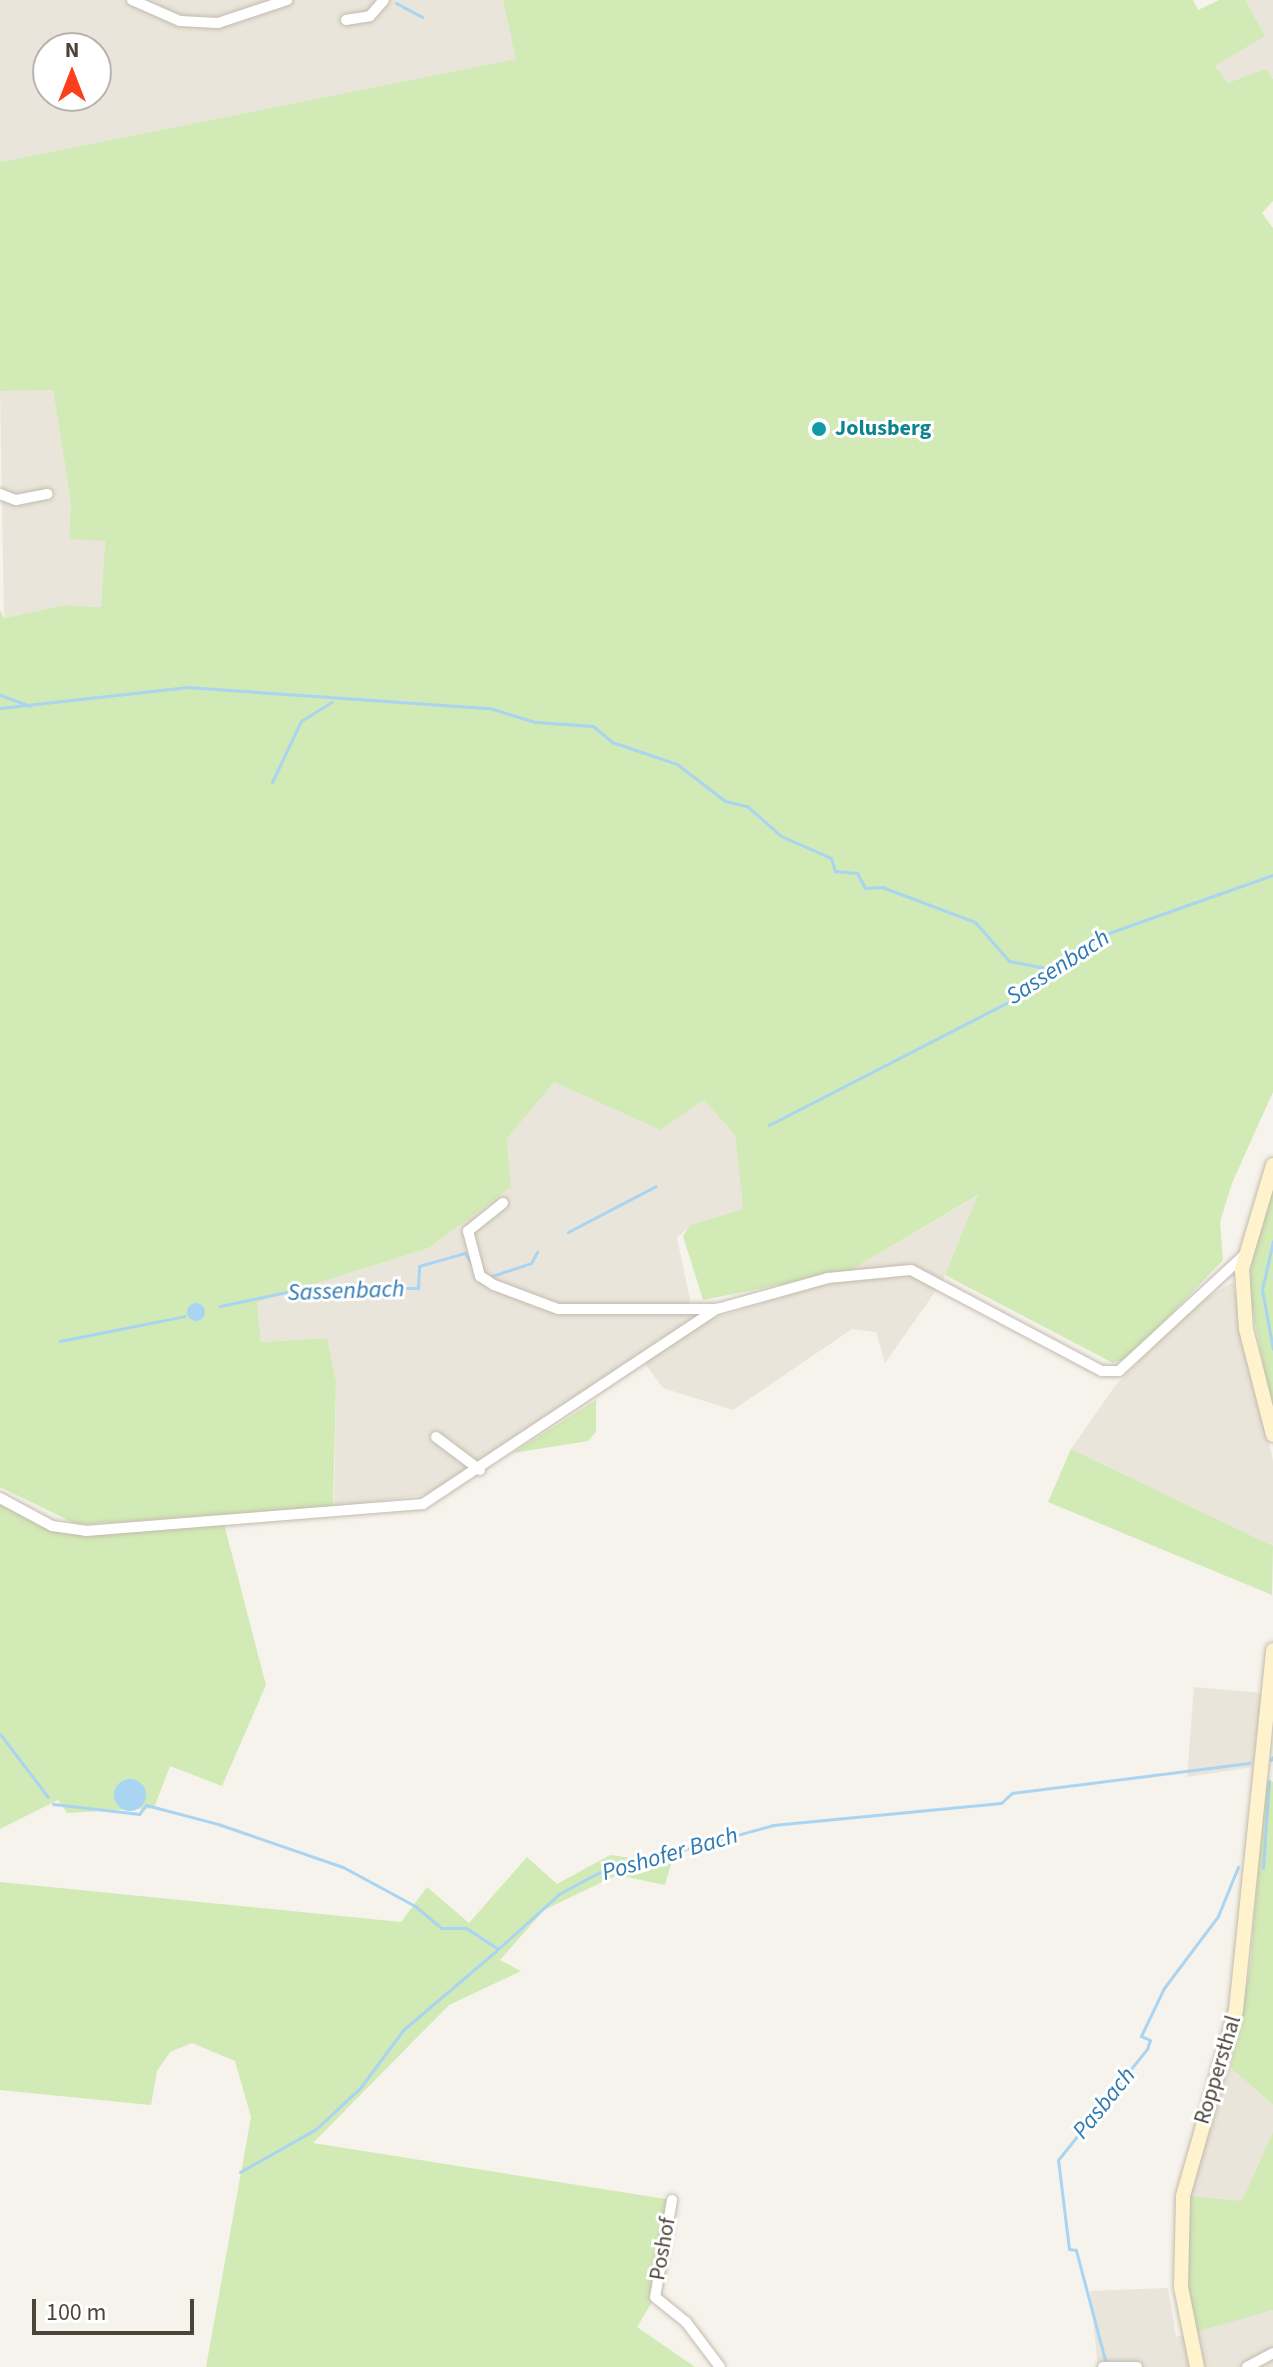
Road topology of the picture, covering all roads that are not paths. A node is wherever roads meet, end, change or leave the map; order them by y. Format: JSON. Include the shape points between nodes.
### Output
{"nodes":[{"id":1,"x":132,"y":0,"type":"edge"},
{"id":2,"x":287,"y":0,"type":"edge"},
{"id":3,"x":384,"y":0,"type":"edge"},
{"id":4,"x":346,"y":20,"type":"dead end"},
{"id":5,"x":0,"y":494,"type":"edge"},
{"id":6,"x":47,"y":494,"type":"dead end"},
{"id":7,"x":1273,"y":1165,"type":"edge"},
{"id":8,"x":503,"y":1203,"type":"dead end"},
{"id":9,"x":1242,"y":1257,"type":"junction"},
{"id":10,"x":717,"y":1309,"type":"junction"},
{"id":11,"x":1273,"y":1435,"type":"edge"},
{"id":12,"x":436,"y":1437,"type":"dead end"},
{"id":13,"x":480,"y":1470,"type":"junction"},
{"id":14,"x":0,"y":1498,"type":"edge"},
{"id":15,"x":1273,"y":1650,"type":"edge"},
{"id":16,"x":672,"y":2200,"type":"dead end"},
{"id":17,"x":1273,"y":2353,"type":"edge"},
{"id":18,"x":720,"y":2367,"type":"edge"},
{"id":19,"x":1103,"y":2367,"type":"edge"},
{"id":20,"x":1137,"y":2367,"type":"edge"},
{"id":21,"x":1197,"y":2367,"type":"edge"},
{"id":22,"x":1247,"y":2367,"type":"edge"}],
"edges":[{"from":1,"to":2,"type":"street","via":[[180,21],[218,23]]},
{"from":3,"to":4,"type":"street","via":[[370,16]]},
{"from":5,"to":6,"type":"street","via":[[16,500]]},
{"from":7,"to":9,"type":"main road"},
{"from":8,"to":10,"type":"street","via":[[468,1231],[480,1276],[494,1285],[558,1309]]},
{"from":9,"to":10,"type":"street","via":[[1119,1371],[1102,1371],[911,1270],[828,1278]]},
{"from":9,"to":11,"type":"main road","via":[[1246,1329]]},
{"from":10,"to":13,"type":"street"},
{"from":12,"to":13,"type":"street"},
{"from":13,"to":14,"type":"street","via":[[423,1504],[101,1530],[52,1526]]},
{"from":15,"to":21,"type":"main road","name":"Roppersthal","via":[[1236,2010],[1183,2196],[1181,2287]]},
{"from":16,"to":18,"type":"street","name":"Poshof","via":[[655,2297],[686,2322]]},
{"from":17,"to":22,"type":"street"},
{"from":19,"to":20,"type":"street"}]}
